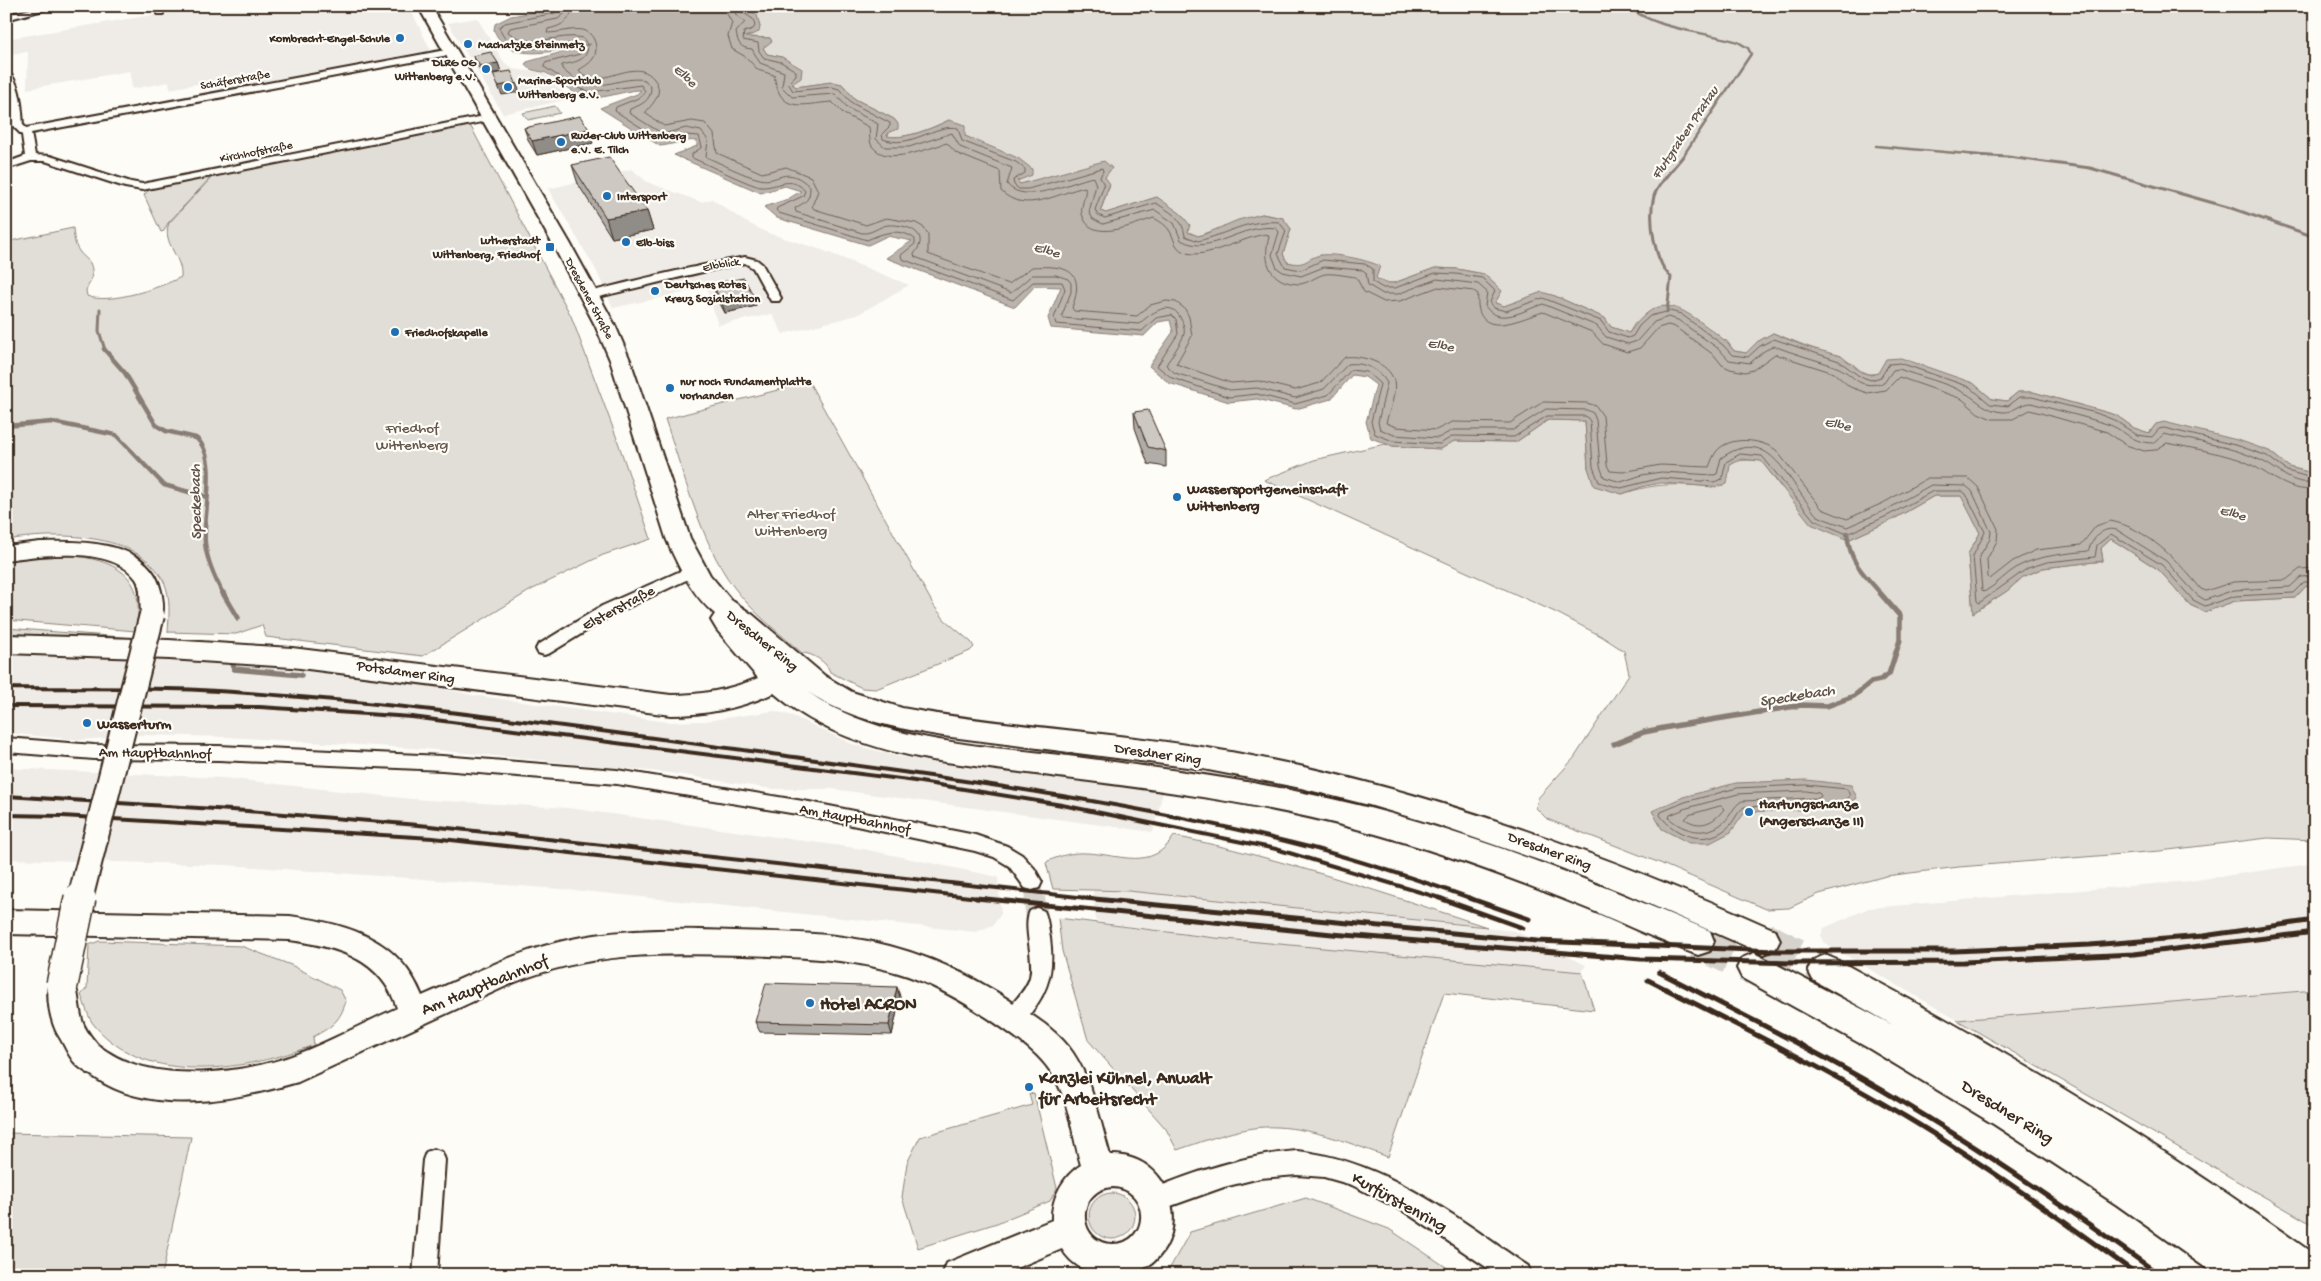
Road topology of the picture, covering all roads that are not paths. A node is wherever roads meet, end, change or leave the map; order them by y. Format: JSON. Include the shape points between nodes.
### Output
{"nodes":[{"id":1,"x":54,"y":6,"type":"edge"},
{"id":2,"x":424,"y":6,"type":"edge"},
{"id":3,"x":6,"y":18,"type":"edge"},
{"id":4,"x":451,"y":52,"type":"junction"},
{"id":5,"x":6,"y":74,"type":"edge"},
{"id":6,"x":489,"y":118,"type":"junction"},
{"id":7,"x":24,"y":132,"type":"junction"},
{"id":8,"x":30,"y":158,"type":"junction"},
{"id":9,"x":11,"y":164,"type":"edge"},
{"id":10,"x":590,"y":295,"type":"junction"},
{"id":11,"x":775,"y":298,"type":"dead end"},
{"id":12,"x":6,"y":553,"type":"edge"},
{"id":13,"x":694,"y":570,"type":"junction"},
{"id":14,"x":720,"y":605,"type":"joint"},
{"id":15,"x":6,"y":644,"type":"edge"},
{"id":16,"x":544,"y":649,"type":"dead end"},
{"id":17,"x":788,"y":674,"type":"junction"},
{"id":18,"x":6,"y":745,"type":"edge"},
{"id":19,"x":1180,"y":768,"type":"junction"},
{"id":20,"x":1032,"y":882,"type":"tunnel mouth"},
{"id":21,"x":1037,"y":917,"type":"tunnel mouth"},
{"id":22,"x":6,"y":922,"type":"edge"},
{"id":23,"x":1698,"y":941,"type":"tunnel mouth"},
{"id":24,"x":1825,"y":970,"type":"tunnel mouth"},
{"id":25,"x":414,"y":1014,"type":"junction"},
{"id":26,"x":1013,"y":1019,"type":"junction"},
{"id":27,"x":434,"y":1160,"type":"dead end"},
{"id":28,"x":1099,"y":1173,"type":"junction"},
{"id":29,"x":1154,"y":1200,"type":"junction"},
{"id":30,"x":1070,"y":1229,"type":"junction"},
{"id":31,"x":1115,"y":1268,"type":"edge"},
{"id":32,"x":425,"y":1275,"type":"edge"},
{"id":33,"x":959,"y":1275,"type":"edge"},
{"id":34,"x":1519,"y":1275,"type":"edge"},
{"id":35,"x":2250,"y":1275,"type":"edge"},
{"id":36,"x":2309,"y":1275,"type":"edge"}],
"edges":[{"from":1,"to":3,"type":"street"},
{"from":2,"to":4,"type":"main road","name":"Dresdener Straße"},
{"from":4,"to":6,"type":"main road","name":"Dresdener Straße"},
{"from":4,"to":7,"type":"street","name":"Schäferstraße"},
{"from":5,"to":7,"type":"street","via":[[17,98],[18,126]]},
{"from":6,"to":8,"type":"street","name":"Kirchhofstraße","via":[[142,187],[52,159]]},
{"from":6,"to":10,"type":"main road","name":"Dresdener Straße"},
{"from":7,"to":8,"type":"street","via":[[28,136]]},
{"from":8,"to":9,"type":"street","name":"Kirchhofstraße"},
{"from":10,"to":11,"type":"street","name":"Elbblick","via":[[745,260],[758,266]]},
{"from":10,"to":13,"type":"main road","name":"Dresdener Straße","via":[[620,360],[678,538]]},
{"from":12,"to":25,"type":"street","bridge":true,"via":[[74,548],[120,557],[139,569],[152,596],[146,644],[73,926],[62,986],[64,1014],[80,1048],[106,1068],[140,1082],[180,1087],[229,1086],[279,1075]]},
{"from":13,"to":14,"type":"main road","name":"Dresdener Straße"},
{"from":13,"to":16,"type":"street","name":"Elsterstraße","via":[[608,610]]},
{"from":14,"to":17,"type":"main road","name":"Dresdner Ring","via":[[726,624]]},
{"from":15,"to":17,"type":"main road","name":"Potsdamer Ring","via":[[254,654],[670,704],[724,700],[755,691]]},
{"from":17,"to":19,"type":"main road","name":"Dresdner Ring","via":[[802,702],[854,729],[896,742],[957,752]]},
{"from":18,"to":20,"type":"street","name":"Am Hauptbahnhof","via":[[94,752],[219,753],[442,762],[617,777],[774,802],[975,843],[1013,859]]},
{"from":19,"to":23,"type":"main road","name":"Dresdner Ring","via":[[1446,843],[1563,884]]},
{"from":19,"to":35,"type":"main road","name":"Dresdner Ring","via":[[1350,788],[1484,827],[1628,880],[1759,954],[1868,1028],[2018,1117]]},
{"from":21,"to":26,"type":"street","via":[[1042,963],[1040,975],[1037,986]]},
{"from":22,"to":25,"type":"street","name":"Am Hauptbahnhof","via":[[319,931],[353,943],[392,969],[401,981]]},
{"from":24,"to":36,"type":"main road","name":"Dresdner Ring","via":[[1945,1036],[2075,1115]]},
{"from":25,"to":26,"type":"street","name":"Am Hauptbahnhof","via":[[511,971],[554,956],[622,943],[706,942],[823,946],[893,959],[958,984]]},
{"from":26,"to":28,"type":"street","name":"Am Hauptbahnhof","via":[[1053,1051],[1067,1070]]},
{"from":27,"to":32,"type":"street"},
{"from":28,"to":29,"type":"street","via":[[1116,1170],[1132,1174],[1146,1184]]},
{"from":28,"to":30,"type":"street","via":[[1075,1193],[1069,1208]]},
{"from":29,"to":31,"type":"street","via":[[1157,1216],[1149,1240],[1138,1253]]},
{"from":29,"to":34,"type":"street","name":"Kurfürstenring","via":[[1251,1168],[1320,1164],[1344,1169],[1374,1182]]},
{"from":30,"to":31,"type":"street","via":[[1084,1252]]},
{"from":30,"to":33,"type":"street"}]}
